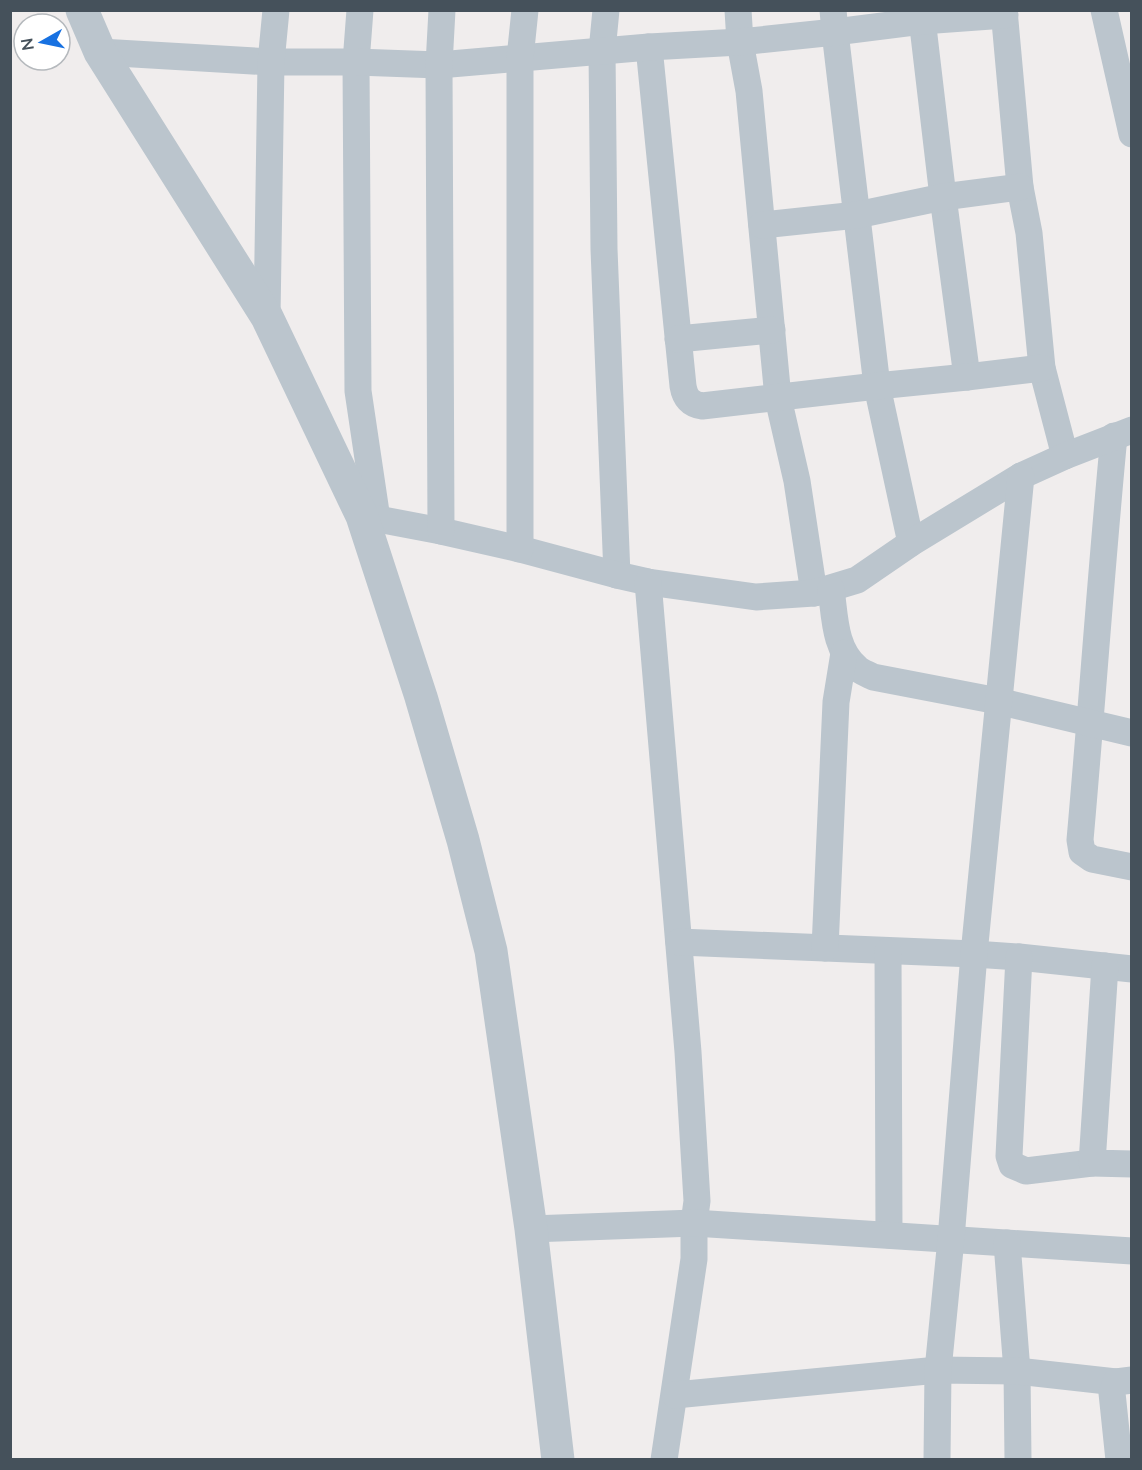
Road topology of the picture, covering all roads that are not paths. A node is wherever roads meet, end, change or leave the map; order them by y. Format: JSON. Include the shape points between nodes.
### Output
{"nodes":[{"id":1,"x":82,"y":10,"type":"edge"},
{"id":2,"x":276,"y":10,"type":"edge"},
{"id":3,"x":360,"y":10,"type":"edge"},
{"id":4,"x":442,"y":10,"type":"edge"},
{"id":5,"x":525,"y":10,"type":"edge"},
{"id":6,"x":606,"y":10,"type":"edge"},
{"id":7,"x":738,"y":10,"type":"edge"},
{"id":8,"x":1104,"y":10,"type":"edge"},
{"id":9,"x":1004,"y":13,"type":"edge"},
{"id":10,"x":922,"y":16,"type":"edge"},
{"id":11,"x":834,"y":21,"type":"edge"},
{"id":12,"x":740,"y":42,"type":"junction"},
{"id":13,"x":649,"y":47,"type":"junction"},
{"id":14,"x":602,"y":51,"type":"junction"},
{"id":15,"x":99,"y":52,"type":"junction"},
{"id":16,"x":520,"y":58,"type":"junction"},
{"id":17,"x":271,"y":62,"type":"junction"},
{"id":18,"x":356,"y":62,"type":"junction"},
{"id":19,"x":439,"y":65,"type":"junction"},
{"id":20,"x":1131,"y":134,"type":"edge"},
{"id":21,"x":1020,"y":187,"type":"junction"},
{"id":22,"x":943,"y":197,"type":"junction"},
{"id":23,"x":857,"y":214,"type":"junction"},
{"id":24,"x":762,"y":225,"type":"junction"},
{"id":25,"x":267,"y":317,"type":"junction"},
{"id":26,"x":772,"y":330,"type":"junction"},
{"id":27,"x":678,"y":339,"type":"junction"},
{"id":28,"x":1042,"y":368,"type":"junction"},
{"id":29,"x":967,"y":377,"type":"junction"},
{"id":30,"x":877,"y":386,"type":"junction"},
{"id":31,"x":778,"y":398,"type":"junction"},
{"id":32,"x":1123,"y":433,"type":"edge"},
{"id":33,"x":1065,"y":456,"type":"junction"},
{"id":34,"x":1021,"y":476,"type":"junction"},
{"id":35,"x":369,"y":518,"type":"junction"},
{"id":36,"x":441,"y":531,"type":"junction"},
{"id":37,"x":911,"y":543,"type":"junction"},
{"id":38,"x":520,"y":549,"type":"junction"},
{"id":39,"x":618,"y":576,"type":"junction"},
{"id":40,"x":648,"y":582,"type":"junction"},
{"id":41,"x":823,"y":591,"type":"junction"},
{"id":42,"x":844,"y":653,"type":"junction"},
{"id":43,"x":998,"y":701,"type":"junction"},
{"id":44,"x":1090,"y":724,"type":"junction"},
{"id":45,"x":1131,"y":733,"type":"edge"},
{"id":46,"x":1131,"y":867,"type":"edge"},
{"id":47,"x":679,"y":942,"type":"junction"},
{"id":48,"x":825,"y":948,"type":"junction"},
{"id":49,"x":888,"y":951,"type":"junction"},
{"id":50,"x":974,"y":954,"type":"junction"},
{"id":51,"x":1019,"y":957,"type":"junction"},
{"id":52,"x":1118,"y":967,"type":"edge"},
{"id":53,"x":1092,"y":1163,"type":"junction"},
{"id":54,"x":1131,"y":1164,"type":"edge"},
{"id":55,"x":694,"y":1223,"type":"junction"},
{"id":56,"x":531,"y":1228,"type":"junction"},
{"id":57,"x":889,"y":1235,"type":"junction"},
{"id":58,"x":951,"y":1239,"type":"junction"},
{"id":59,"x":1007,"y":1243,"type":"junction"},
{"id":60,"x":1131,"y":1251,"type":"edge"},
{"id":61,"x":938,"y":1370,"type":"junction"},
{"id":62,"x":1017,"y":1371,"type":"junction"},
{"id":63,"x":1124,"y":1381,"type":"edge"},
{"id":64,"x":675,"y":1395,"type":"junction"},
{"id":65,"x":558,"y":1460,"type":"edge"},
{"id":66,"x":664,"y":1460,"type":"edge"},
{"id":67,"x":937,"y":1460,"type":"edge"},
{"id":68,"x":1018,"y":1460,"type":"edge"},
{"id":69,"x":1119,"y":1460,"type":"edge"}],
"edges":[{"from":1,"to":15,"type":"street"},
{"from":2,"to":17,"type":"street"},
{"from":3,"to":18,"type":"street"},
{"from":4,"to":19,"type":"street"},
{"from":5,"to":16,"type":"street"},
{"from":6,"to":14,"type":"street"},
{"from":7,"to":12,"type":"street"},
{"from":8,"to":20,"type":"street"},
{"from":9,"to":10,"type":"street"},
{"from":9,"to":21,"type":"street"},
{"from":10,"to":11,"type":"street"},
{"from":10,"to":22,"type":"street"},
{"from":11,"to":12,"type":"street"},
{"from":11,"to":23,"type":"street"},
{"from":12,"to":13,"type":"street"},
{"from":12,"to":24,"type":"street","via":[[749,91]]},
{"from":13,"to":14,"type":"street"},
{"from":13,"to":27,"type":"street"},
{"from":14,"to":16,"type":"street"},
{"from":14,"to":39,"type":"street","via":[[604,249]]},
{"from":15,"to":17,"type":"street"},
{"from":15,"to":25,"type":"street"},
{"from":16,"to":19,"type":"street"},
{"from":16,"to":38,"type":"street"},
{"from":17,"to":18,"type":"street"},
{"from":17,"to":25,"type":"street"},
{"from":18,"to":19,"type":"street"},
{"from":18,"to":35,"type":"street","via":[[358,391]]},
{"from":19,"to":36,"type":"street"},
{"from":21,"to":22,"type":"street"},
{"from":21,"to":28,"type":"street","via":[[1029,233]]},
{"from":22,"to":23,"type":"street"},
{"from":22,"to":29,"type":"street"},
{"from":23,"to":24,"type":"street"},
{"from":23,"to":30,"type":"street"},
{"from":24,"to":26,"type":"street"},
{"from":25,"to":35,"type":"street"},
{"from":26,"to":27,"type":"street"},
{"from":26,"to":31,"type":"street"},
{"from":27,"to":31,"type":"street","via":[[684,394],[695,405]]},
{"from":28,"to":29,"type":"street"},
{"from":28,"to":33,"type":"street"},
{"from":29,"to":30,"type":"street"},
{"from":30,"to":31,"type":"street"},
{"from":30,"to":37,"type":"street"},
{"from":31,"to":41,"type":"street"},
{"from":32,"to":33,"type":"street"},
{"from":32,"to":44,"type":"street","via":[[1102,553]]},
{"from":33,"to":34,"type":"street"},
{"from":34,"to":37,"type":"street"},
{"from":34,"to":43,"type":"street"},
{"from":35,"to":36,"type":"street"},
{"from":35,"to":56,"type":"street","via":[[463,840],[491,951]]},
{"from":36,"to":38,"type":"street"},
{"from":37,"to":41,"type":"street","via":[[857,580]]},
{"from":38,"to":39,"type":"street"},
{"from":39,"to":40,"type":"street"},
{"from":40,"to":41,"type":"street","via":[[756,597]]},
{"from":40,"to":47,"type":"street"},
{"from":41,"to":42,"type":"street"},
{"from":42,"to":43,"type":"street","via":[[856,668],[873,677]]},
{"from":42,"to":48,"type":"street","via":[[836,702]]},
{"from":43,"to":44,"type":"street"},
{"from":43,"to":50,"type":"street"},
{"from":44,"to":45,"type":"street"},
{"from":44,"to":46,"type":"street","via":[[1082,852],[1092,859]]},
{"from":47,"to":48,"type":"street"},
{"from":47,"to":55,"type":"street","via":[[697,1201]]},
{"from":48,"to":49,"type":"street"},
{"from":49,"to":50,"type":"street"},
{"from":49,"to":57,"type":"street"},
{"from":50,"to":51,"type":"street"},
{"from":50,"to":58,"type":"street"},
{"from":51,"to":52,"type":"street"},
{"from":51,"to":53,"type":"street","via":[[1009,1156],[1012,1166],[1026,1171]]},
{"from":52,"to":53,"type":"street"},
{"from":53,"to":54,"type":"street"},
{"from":55,"to":56,"type":"street"},
{"from":55,"to":57,"type":"street"},
{"from":55,"to":64,"type":"street","via":[[694,1259]]},
{"from":56,"to":65,"type":"street"},
{"from":57,"to":58,"type":"street"},
{"from":58,"to":59,"type":"street"},
{"from":58,"to":61,"type":"street"},
{"from":59,"to":60,"type":"street"},
{"from":59,"to":62,"type":"street"},
{"from":61,"to":62,"type":"street"},
{"from":61,"to":64,"type":"street"},
{"from":61,"to":67,"type":"street"},
{"from":62,"to":63,"type":"street"},
{"from":62,"to":68,"type":"street"},
{"from":63,"to":69,"type":"street","via":[[1112,1393]]},
{"from":64,"to":66,"type":"street"}]}
